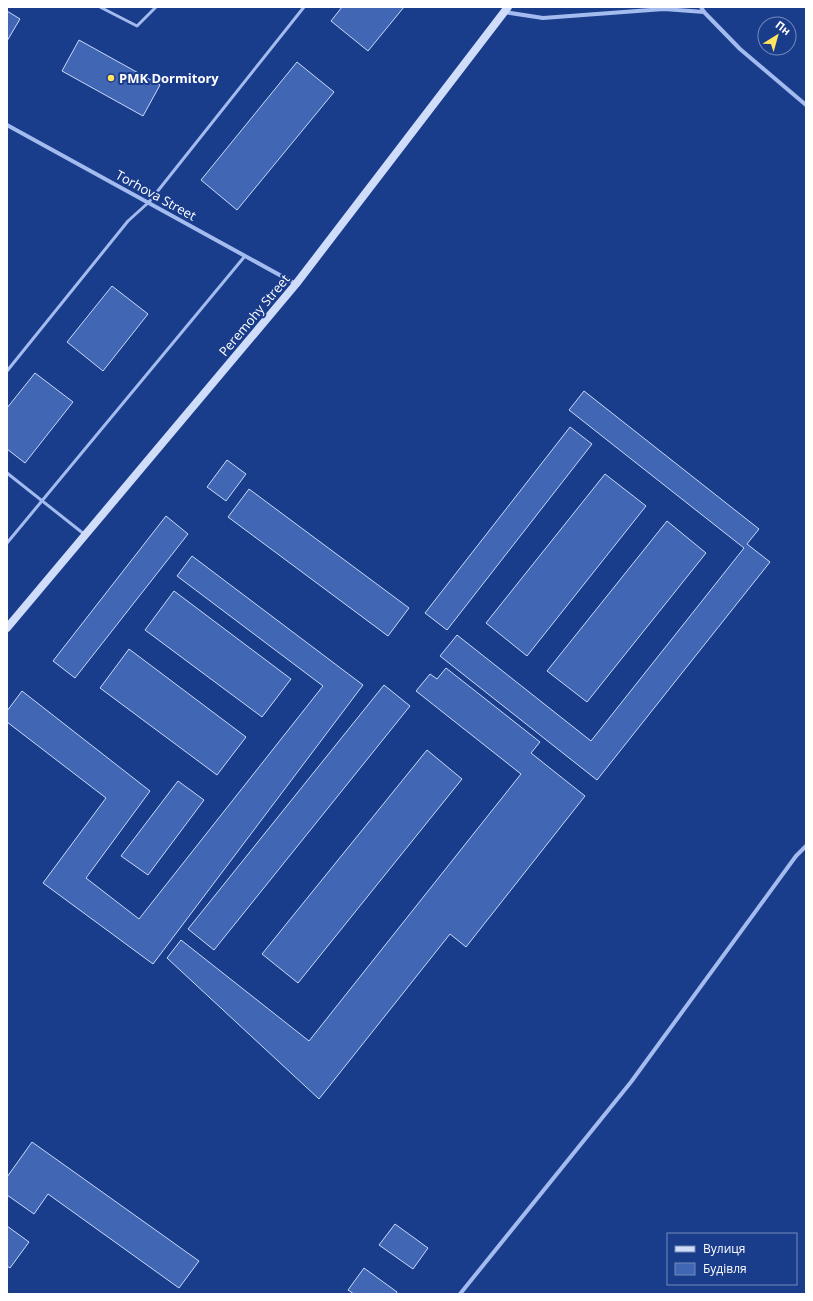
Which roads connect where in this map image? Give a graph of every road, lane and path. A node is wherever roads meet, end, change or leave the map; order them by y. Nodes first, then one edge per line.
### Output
1 (100, 7) edge
2 (156, 7) edge
3 (304, 7) edge
4 (701, 7) edge
5 (506, 10) edge
6 (704, 12) junction
7 (806, 105) edge
8 (7, 125) edge
9 (149, 202) junction
10 (245, 256) junction
11 (296, 284) junction
12 (7, 371) edge
13 (7, 473) edge
14 (42, 500) junction
15 (85, 535) junction
16 (7, 543) edge
17 (7, 628) edge
18 (806, 846) edge
19 (460, 1294) edge

1 - 2 lane
3 - 9 lane
4 - 6 street
5 - 6 street
5 - 11 main road, Peremohy Street
6 - 7 street
8 - 9 street, Torhova Street
9 - 10 street, Torhova Street
9 - 12 lane
10 - 11 street, Torhova Street
10 - 14 lane
11 - 15 main road, Peremohy Street
13 - 14 lane
14 - 15 lane
14 - 16 lane
15 - 17 main road, Peremohy Street
18 - 19 street

